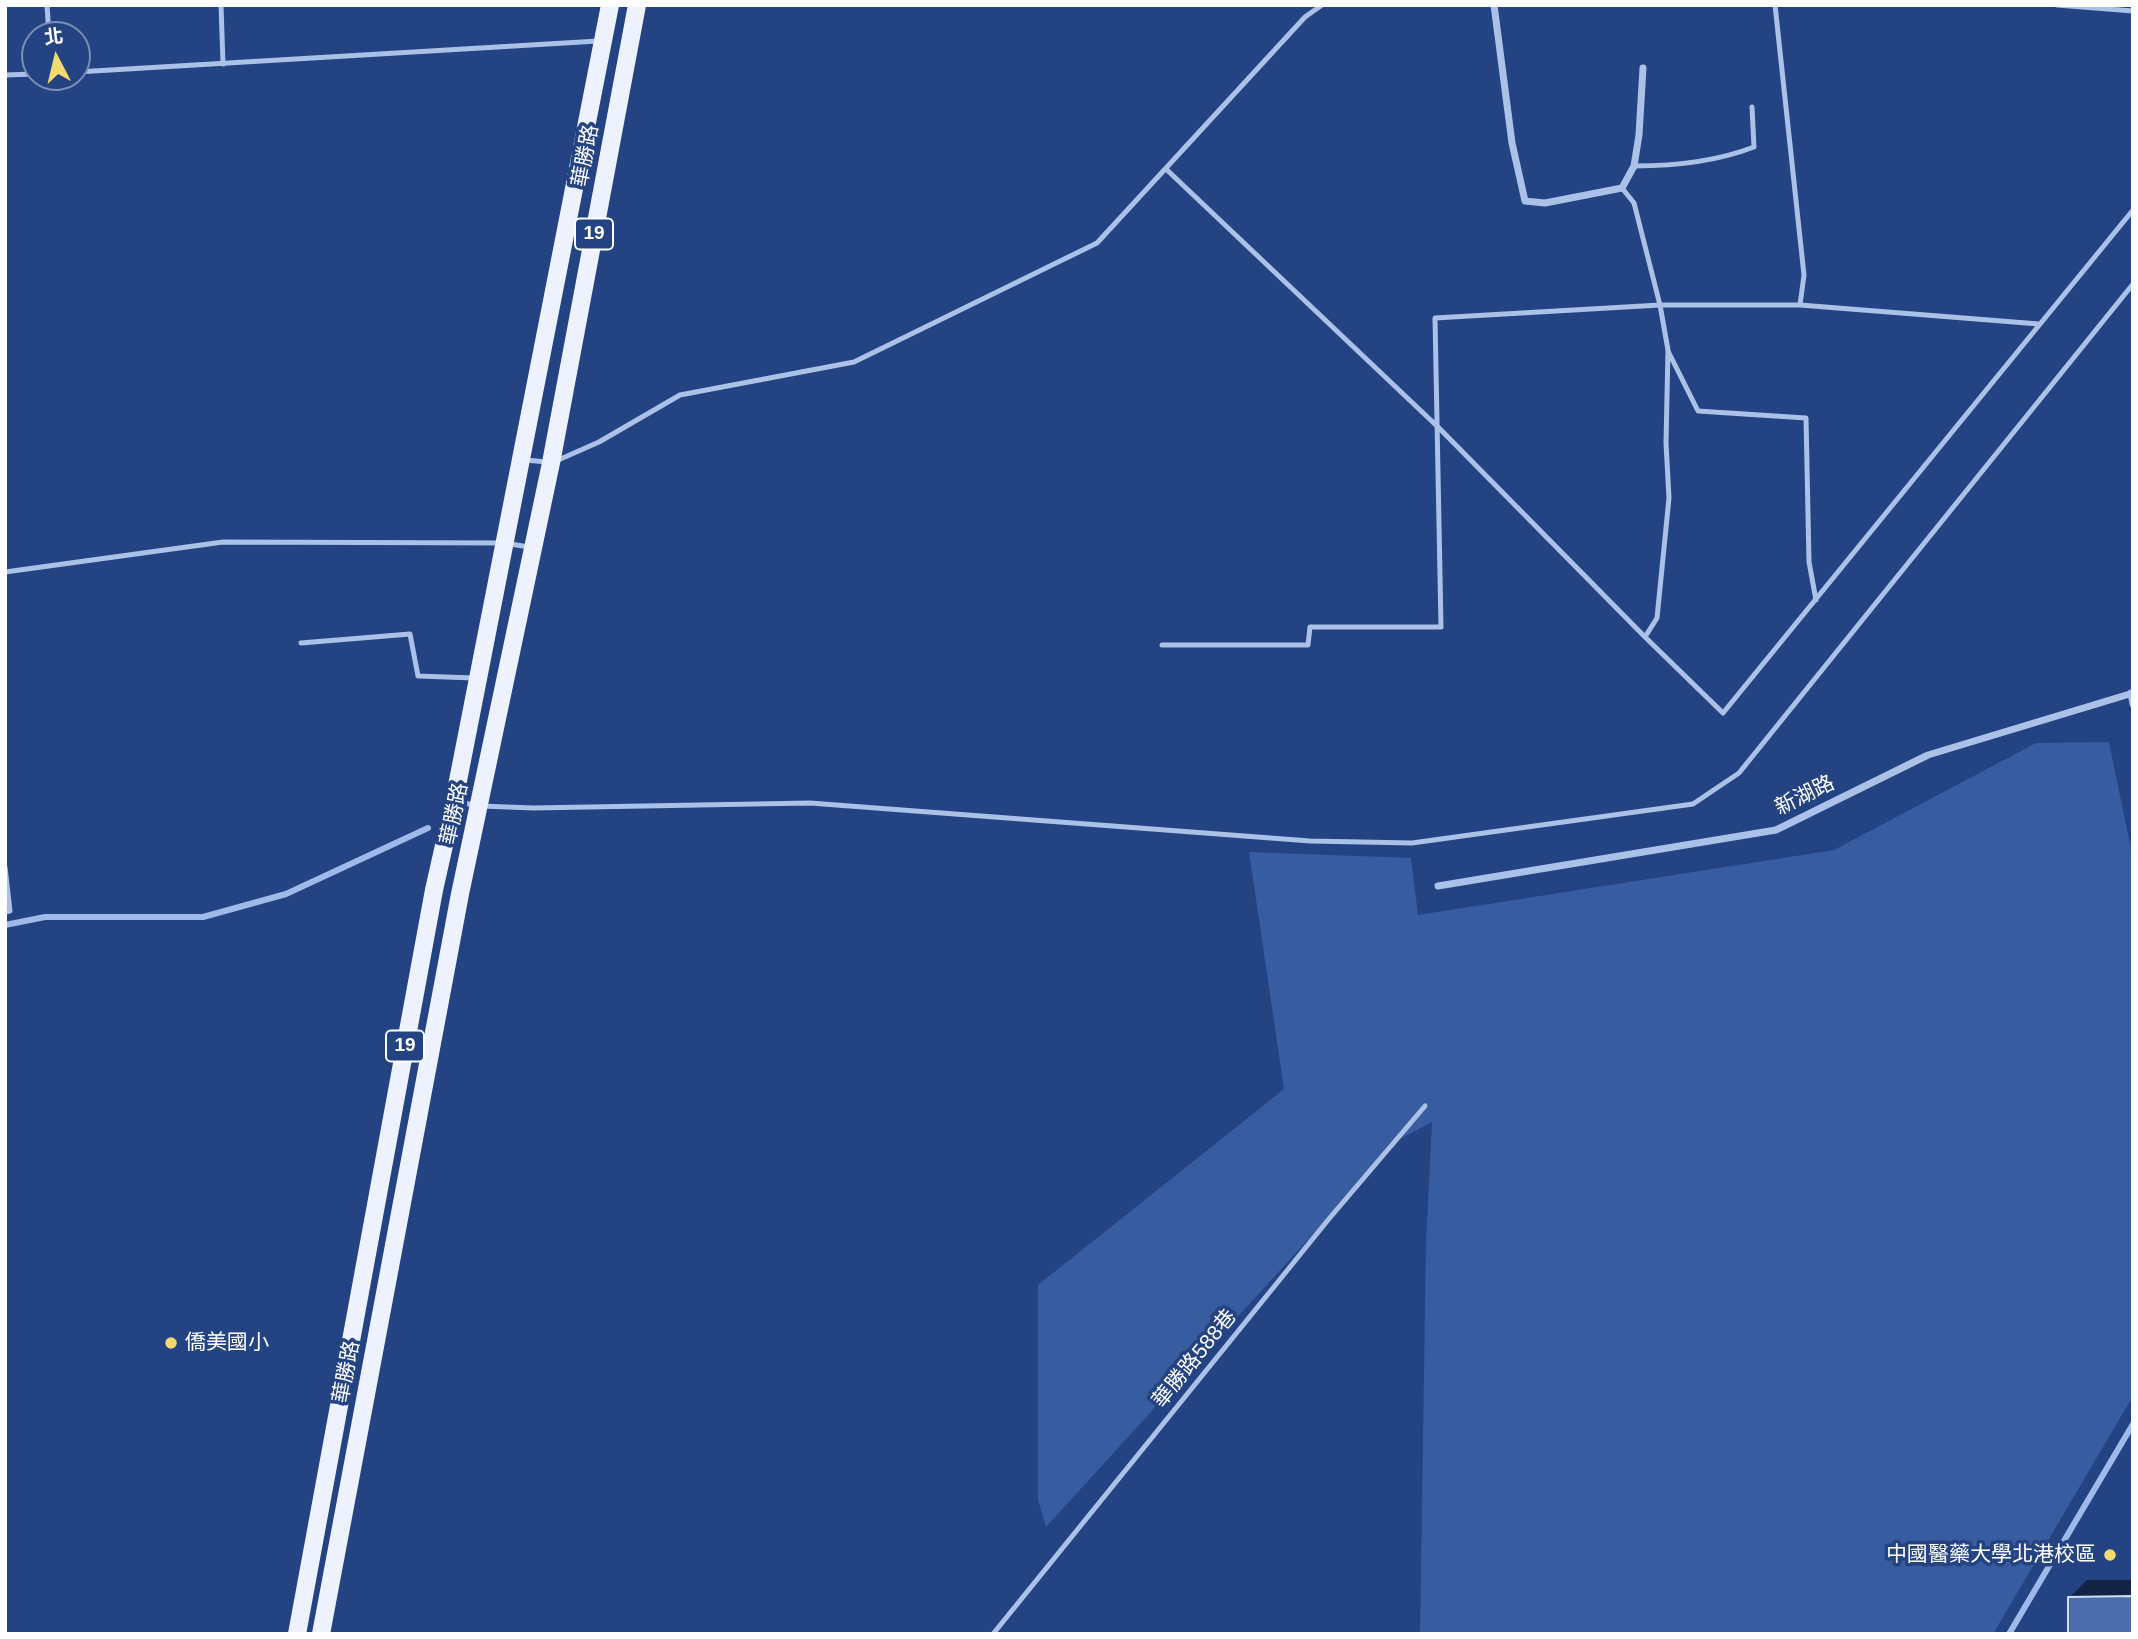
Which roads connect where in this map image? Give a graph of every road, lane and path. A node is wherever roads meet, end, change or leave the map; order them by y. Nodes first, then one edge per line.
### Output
1 (221, 5) edge
2 (610, 5) edge
3 (637, 5) edge
4 (1322, 5) edge
5 (1494, 5) edge
6 (1775, 5) edge
7 (2057, 5) edge
8 (2133, 11) edge
9 (603, 40) junction
10 (629, 48) junction
11 (223, 64) junction
12 (1643, 68) dead end
13 (91, 71) edge
14 (1752, 107) dead end
15 (1634, 166) junction
16 (1166, 169) junction
17 (1622, 188) junction
18 (2133, 210) edge
19 (2133, 284) edge
20 (2130, 291) edge
21 (1800, 304) junction
22 (1660, 305) junction
23 (2039, 324) junction
24 (1668, 350) junction
25 (1439, 428) junction
26 (522, 460) junction
27 (551, 463) junction
28 (504, 542) junction
29 (532, 547) junction
30 (5, 572) edge
31 (1816, 600) junction
32 (1645, 637) junction
33 (300, 643) dead end
34 (1162, 645) dead end
35 (478, 679) junction
36 (2132, 693) edge
37 (2133, 704) edge
38 (454, 801) junction
39 (481, 806) junction
40 (5, 867) edge
41 (1438, 886) dead end
42 (7, 911) edge
43 (1425, 1106) dead end
44 (330, 1460) junction
45 (353, 1463) junction
46 (297, 1634) edge
47 (321, 1634) edge
48 (993, 1634) edge

1 - 11 lane
2 - 9 main road, 華勝路 / 19
3 - 10 main road, 華勝路 / 19
4 - 16 lane
5 - 17 street
6 - 21 lane
7 - 8 lane
9 - 10 lane
9 - 11 lane
9 - 26 main road, 華勝路 / 19
10 - 27 main road, 華勝路 / 19
11 - 13 lane
12 - 15 street
14 - 15 lane
15 - 17 street
16 - 25 lane
16 - 27 lane
17 - 22 lane
18 - 23 lane
19 - 20 lane
20 - 39 lane
21 - 22 lane
21 - 23 lane
22 - 24 lane
22 - 25 lane
23 - 31 lane
24 - 31 lane
24 - 32 lane
25 - 32 lane
25 - 34 lane
26 - 27 lane
26 - 28 main road, 華勝路 / 19
27 - 29 main road, 華勝路 / 19
28 - 29 lane
28 - 30 lane
28 - 35 main road, 華勝路 / 19
29 - 39 main road, 華勝路 / 19
31 - 32 lane
33 - 35 lane
35 - 38 main road, 華勝路 / 19
36 - 37 street
36 - 41 street, 新湖路
38 - 39 lane
38 - 44 main road, 華勝路 / 19
39 - 45 main road, 華勝路 / 19
40 - 42 lane
43 - 48 lane, 華勝路588巷
44 - 45 main road
44 - 46 main road, 華勝路 / 19
45 - 47 main road, 華勝路 / 19

